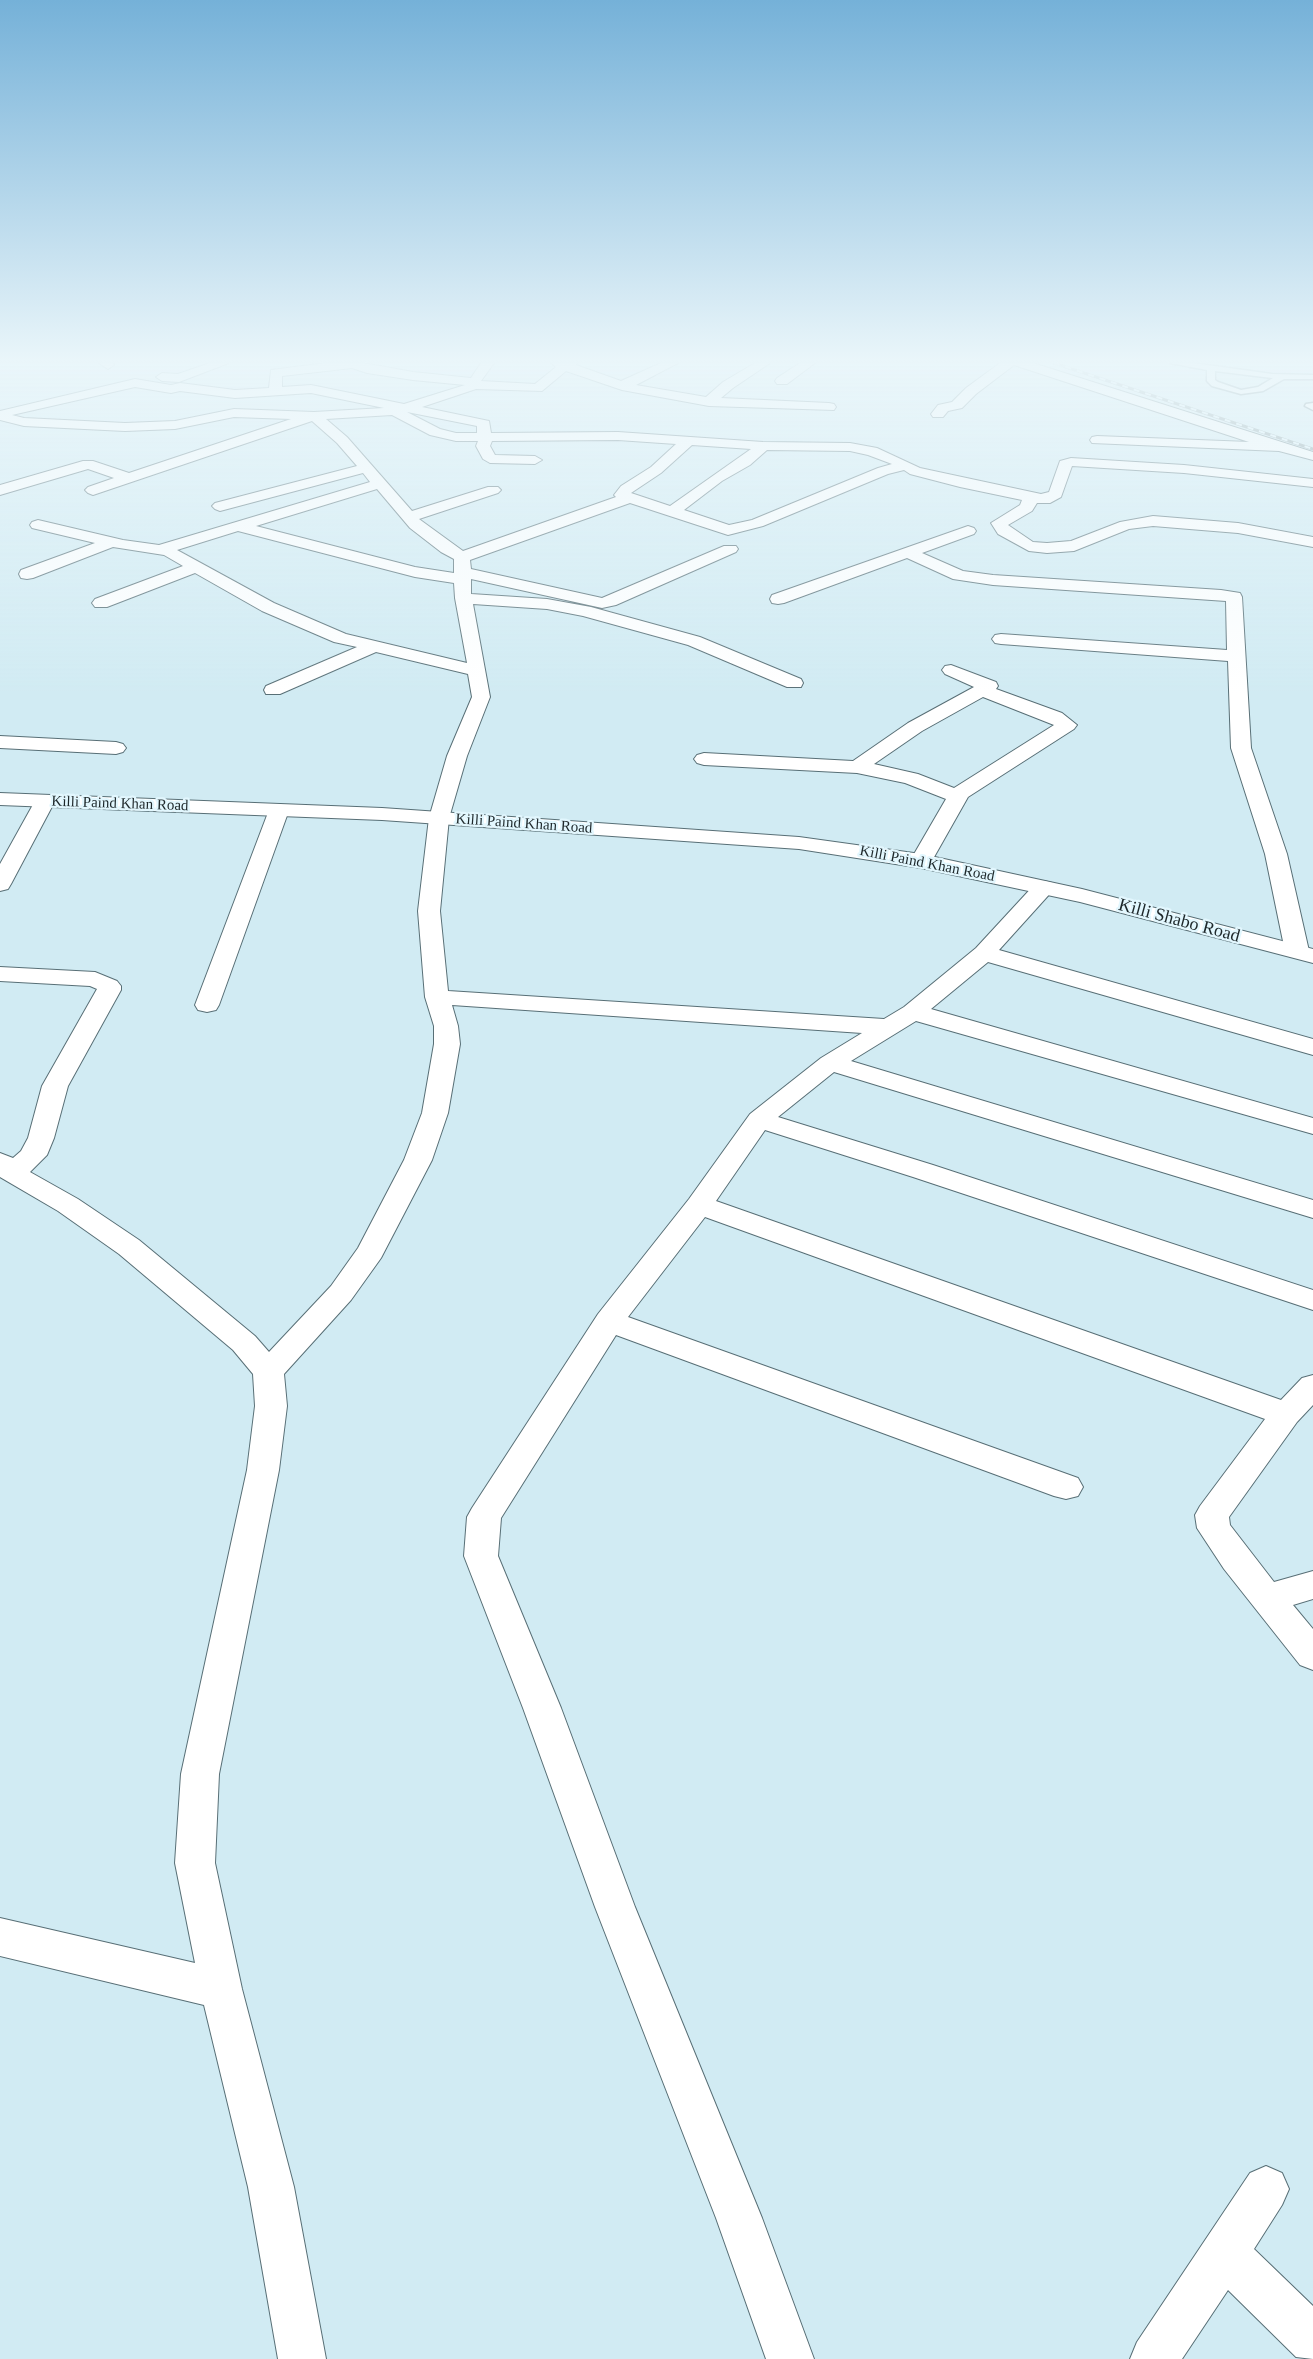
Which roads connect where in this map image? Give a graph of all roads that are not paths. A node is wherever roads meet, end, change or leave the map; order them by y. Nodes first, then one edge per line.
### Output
1 (57, 473) edge
2 (115, 473) edge
3 (144, 473) edge
4 (346, 473) edge
5 (369, 473) edge
6 (651, 473) edge
7 (726, 473) edge
8 (878, 473) edge
9 (923, 473) edge
10 (1062, 473) edge
11 (1219, 473) edge
12 (129, 478) junction
13 (379, 484) junction
14 (1313, 484) edge
15 (0, 490) edge
16 (92, 490) dead end
17 (494, 490) dead end
18 (1031, 497) junction
19 (628, 498) junction
20 (220, 506) dead end
21 (672, 512) junction
22 (408, 517) junction
23 (38, 525) dead end
24 (237, 526) junction
25 (968, 531) dead end
26 (110, 542) junction
27 (1313, 542) edge
28 (730, 548) dead end
29 (159, 550) junction
30 (907, 552) junction
31 (196, 567) junction
32 (463, 570) junction
33 (27, 574) dead end
34 (463, 598) junction
35 (778, 599) dead end
36 (101, 603) dead end
37 (1001, 638) dead end
38 (375, 646) junction
39 (1238, 656) junction
40 (951, 670) dead end
41 (478, 671) junction
42 (794, 683) dead end
43 (273, 690) dead end
44 (982, 691) junction
45 (0, 742) edge
46 (116, 748) dead end
47 (704, 758) dead end
48 (857, 767) junction
49 (958, 797) junction
50 (0, 799) edge
51 (45, 801) junction
52 (279, 810) junction
53 (439, 818) junction
54 (921, 861) junction
55 (0, 884) edge
56 (1044, 888) junction
57 (984, 953) junction
58 (1305, 954) edge
59 (0, 974) edge
60 (437, 997) junction
61 (207, 1005) dead end
62 (899, 1020) junction
63 (1313, 1047) edge
64 (830, 1063) junction
65 (759, 1120) junction
66 (1313, 1126) edge
67 (6, 1167) edge
68 (699, 1205) junction
69 (1313, 1210) edge
70 (1313, 1300) edge
71 (609, 1321) junction
72 (268, 1372) junction
73 (1313, 1386) edge
74 (1286, 1414) junction
75 (1066, 1487) dead end
76 (1313, 1585) edge
77 (1268, 1598) junction
78 (1313, 1655) edge
79 (0, 1937) edge
80 (221, 1988) junction
81 (1266, 2189) dead end
82 (1224, 2253) junction
83 (1313, 2340) edge
84 (302, 2359) edge
85 (790, 2359) edge
86 (1154, 2359) edge

1 - 15 street
2 - 12 street
3 - 12 street
4 - 20 street
5 - 13 street
6 - 19 street
7 - 21 street
8 - 21 street
9 - 18 street
10 - 18 street
11 - 14 street
12 - 16 street
13 - 22 street
13 - 24 street
17 - 22 street
18 - 27 street
19 - 21 street
19 - 32 street
22 - 32 street
23 - 26 street
24 - 29 street
24 - 32 street
25 - 30 street
26 - 29 street
26 - 33 street
28 - 32 street
29 - 31 street
30 - 35 street
30 - 39 street
31 - 36 street
31 - 38 street
32 - 34 street
34 - 41 street
34 - 42 street
37 - 39 street
38 - 41 street
38 - 43 street
39 - 58 street
40 - 44 street
41 - 53 street
44 - 48 street
44 - 49 street
45 - 46 street
47 - 48 street
48 - 49 street
49 - 54 street
50 - 51 street, Killi Paind Khan Road
51 - 52 street, Killi Paind Khan Road
51 - 55 street
52 - 53 street, Killi Paind Khan Road
52 - 61 street
53 - 54 street, Killi Paind Khan Road
53 - 60 street
54 - 56 street, Killi Paind Khan Road
56 - 57 street
56 - 58 street, Killi Shabo Road
57 - 62 street
57 - 63 street
59 - 67 street
60 - 62 street
60 - 72 street
62 - 64 street
62 - 66 street
64 - 65 street
64 - 69 street
65 - 68 street
65 - 70 street
67 - 72 street
68 - 71 street
68 - 74 street
71 - 75 street
71 - 85 street
72 - 80 street
73 - 74 street
74 - 77 street
76 - 77 street
77 - 78 street
79 - 80 street
80 - 84 street
81 - 82 street
82 - 83 street
82 - 86 street

